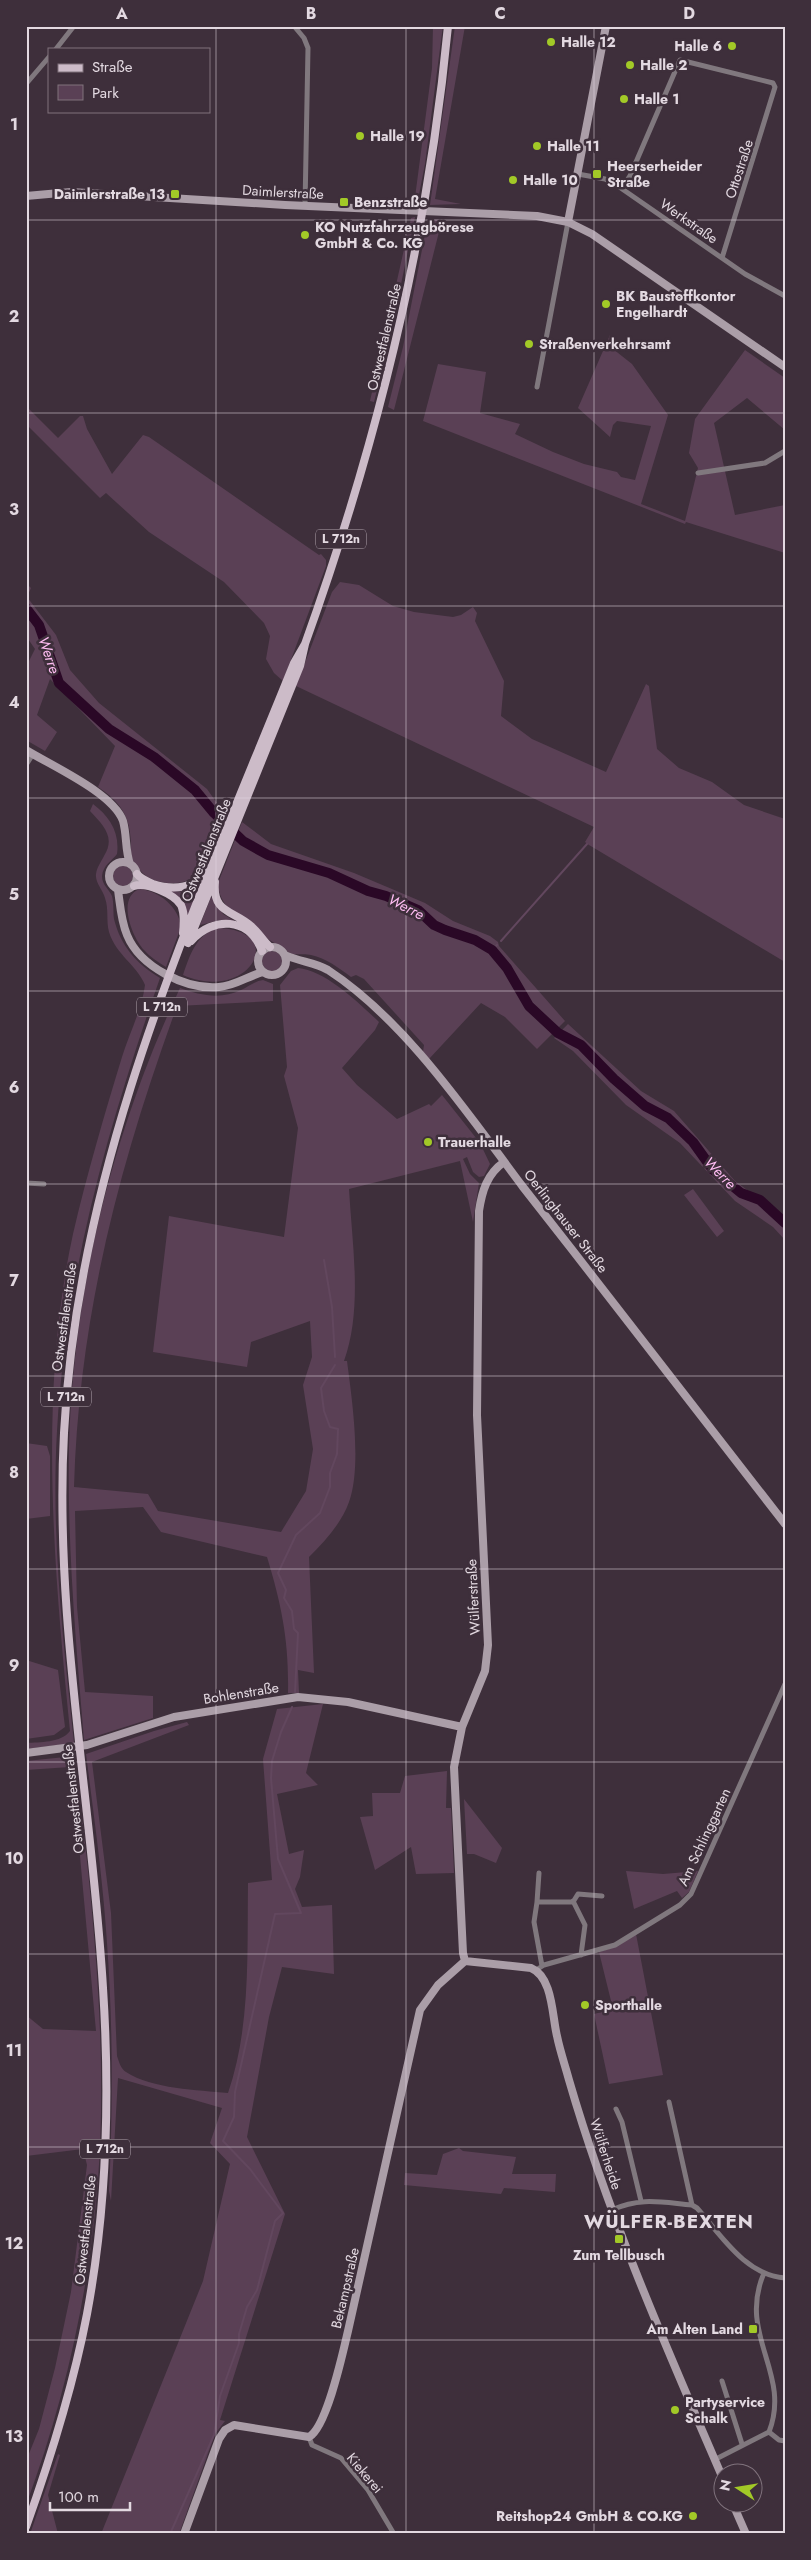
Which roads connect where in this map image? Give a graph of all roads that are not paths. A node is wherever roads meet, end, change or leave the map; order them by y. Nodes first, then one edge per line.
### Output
1 (74, 26) edge
2 (294, 26) edge
3 (448, 26) edge
4 (606, 26) edge
5 (57, 48) edge
6 (48, 58) edge
7 (26, 84) edge
8 (578, 174) junction
9 (622, 188) junction
10 (26, 196) edge
11 (306, 206) junction
12 (568, 222) junction
13 (722, 258) junction
14 (785, 296) edge
15 (785, 367) edge
16 (538, 387) dead end
17 (785, 451) edge
18 (698, 473) dead end
19 (30, 752) edge
20 (26, 766) edge
21 (125, 847) junction
22 (218, 860) junction
23 (120, 862) junction
24 (130, 864) junction
25 (137, 874) junction
26 (130, 888) junction
27 (118, 890) junction
28 (121, 906) junction
29 (184, 946) junction
30 (270, 947) junction
31 (262, 951) junction
32 (285, 955) junction
33 (301, 960) junction
34 (258, 964) junction
35 (286, 966) junction
36 (263, 972) junction
37 (247, 977) junction
38 (504, 1162) junction
39 (26, 1183) edge
40 (44, 1184) dead end
41 (785, 1524) edge
42 (785, 1684) edge
43 (462, 1727) junction
44 (26, 1753) edge
45 (539, 1873) dead end
46 (602, 1896) dead end
47 (575, 1898) junction
48 (536, 1902) junction
49 (581, 1955) junction
50 (466, 1961) junction
51 (539, 1968) junction
52 (669, 2102) dead end
53 (616, 2109) dead end
54 (641, 2201) junction
55 (692, 2205) junction
56 (611, 2210) junction
57 (764, 2274) junction
58 (785, 2278) edge
59 (722, 2381) dead end
60 (769, 2432) junction
61 (309, 2437) junction
62 (785, 2441) edge
63 (742, 2444) junction
64 (714, 2460) joint
65 (736, 2512) edge
66 (26, 2526) edge
67 (184, 2534) edge
68 (394, 2534) edge
69 (746, 2534) edge

1 - 5 street
2 - 11 street
3 - 22 main road, Ostwestfalenstraße / L 712n
4 - 8 street
6 - 7 street
8 - 9 street, Werkstraße
8 - 12 street
9 - 13 street, Werkstraße
9 - 13 street, Ottostraße
10 - 11 street, Daimlerstraße
11 - 12 street, Daimlerstraße
12 - 15 street
12 - 16 street
13 - 14 street, Werkstraße
17 - 18 street
19 - 20 street
19 - 21 street
21 - 23 street
21 - 24 street
22 - 25 main road, L 712n
22 - 29 main road, Ostwestfalenstraße / L 712n
22 - 30 main road, L 712n
23 - 24 street
23 - 27 street
24 - 25 street
25 - 26 street
26 - 27 street
26 - 28 street
26 - 29 main road, L 712n
27 - 28 street
28 - 37 street
29 - 31 main road, L 712n
29 - 66 main road, Ostwestfalenstraße / L 712n
30 - 31 street
30 - 32 street
31 - 34 street
32 - 33 street, Oerlinghauser Straße
32 - 35 street
33 - 35 street
33 - 38 street, Oerlinghauser Straße
34 - 36 street
34 - 37 street
35 - 36 street
36 - 37 street
38 - 41 street, Oerlinghauser Straße
38 - 43 street, Wülferstraße
39 - 40 street
42 - 49 street, Am Schlinggarten
43 - 44 street, Bohlenstraße
43 - 50 street, Wülferstraße
45 - 48 street
46 - 47 street
47 - 48 street
47 - 49 street
48 - 51 street
49 - 51 street, Am Schlinggarten
50 - 51 street
50 - 61 street, Bekampstraße
51 - 56 street, Wülferheide
52 - 55 street
53 - 54 street
54 - 55 street
54 - 56 street
55 - 57 street
56 - 64 street, Wülferheide
57 - 58 street
57 - 60 street
59 - 63 street
60 - 62 street
60 - 63 street
61 - 67 street
61 - 68 street, Kiekerei
63 - 64 street
65 - 69 street

